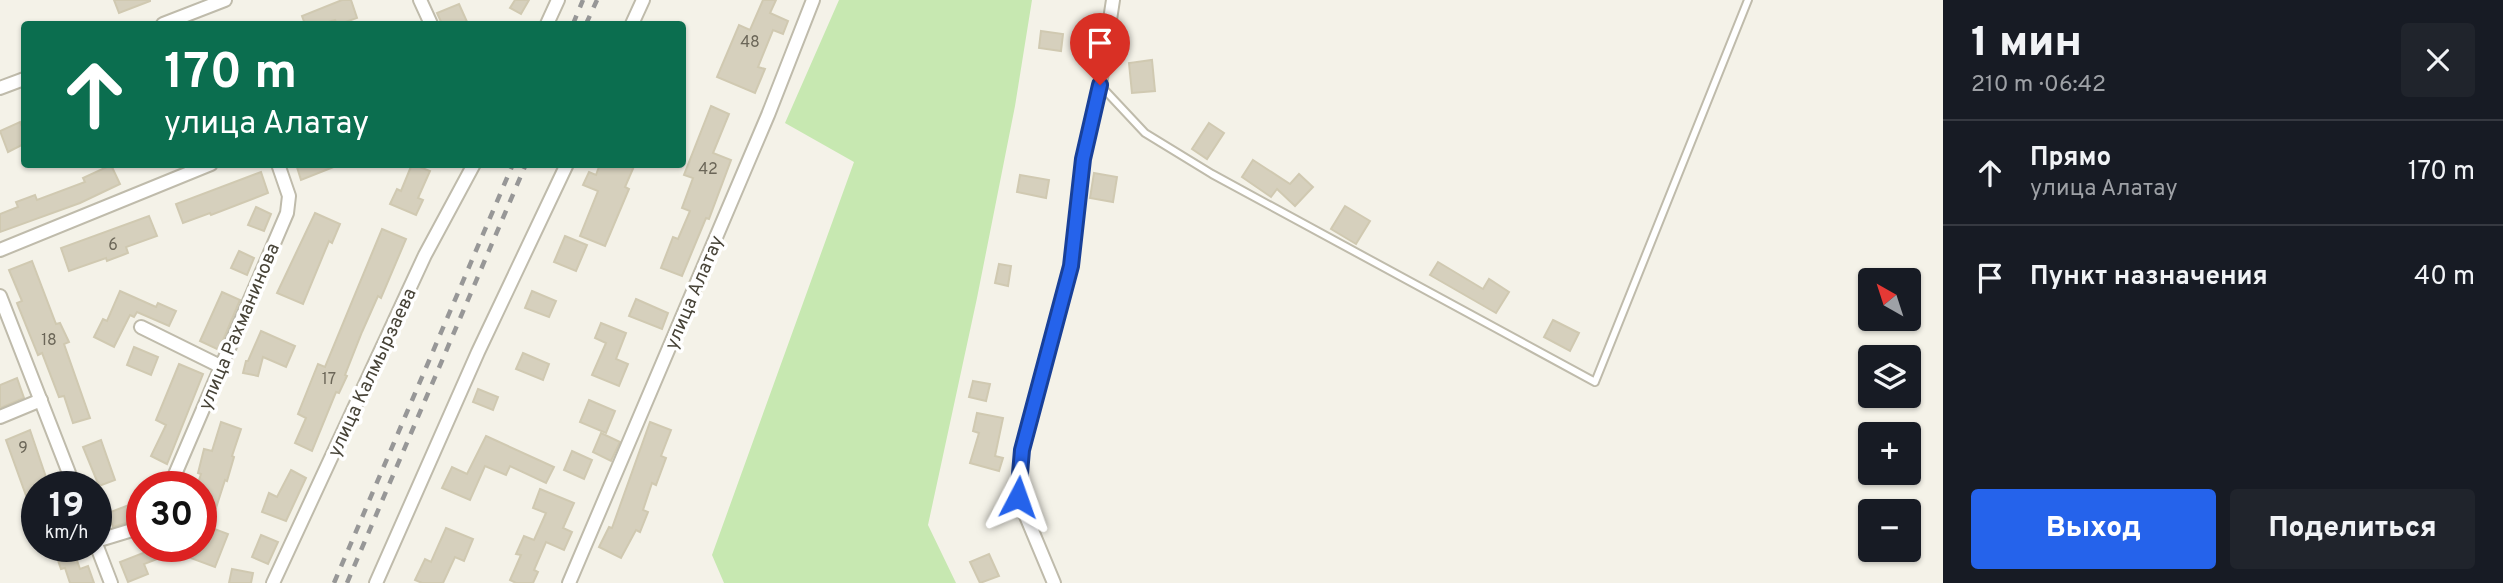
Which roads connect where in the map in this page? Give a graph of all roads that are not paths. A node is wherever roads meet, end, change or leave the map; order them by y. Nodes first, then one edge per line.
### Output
1 (225, 0) edge
2 (420, 0) edge
3 (558, 0) edge
4 (643, 0) edge
5 (813, 0) edge
6 (1113, 0) edge
7 (1748, 0) edge
8 (171, 21) edge
9 (429, 21) edge
10 (548, 21) edge
11 (633, 21) edge
12 (21, 80) edge
13 (1100, 85) junction
14 (0, 88) edge
15 (201, 168) edge
16 (279, 168) edge
17 (472, 168) edge
18 (565, 168) edge
19 (0, 250) edge
20 (0, 296) edge
21 (141, 327) dead end
22 (220, 366) junction
23 (41, 400) junction
24 (0, 417) edge
25 (68, 471) edge
26 (176, 471) edge
27 (103, 562) edge
28 (111, 583) edge
29 (273, 583) edge
30 (376, 583) edge
31 (569, 583) edge
32 (1054, 583) edge

1 - 8 street
2 - 9 street
3 - 10 street
4 - 11 street
5 - 31 street, улица Алатау
6 - 13 street
7 - 13 lane
12 - 14 street
13 - 32 street
15 - 19 street
16 - 22 street, улица Рахманинова
17 - 29 street, улица Калмырзаева
18 - 30 street
20 - 23 street
21 - 22 street
22 - 26 street, улица Рахманинова
23 - 24 street
23 - 25 street
27 - 28 street

